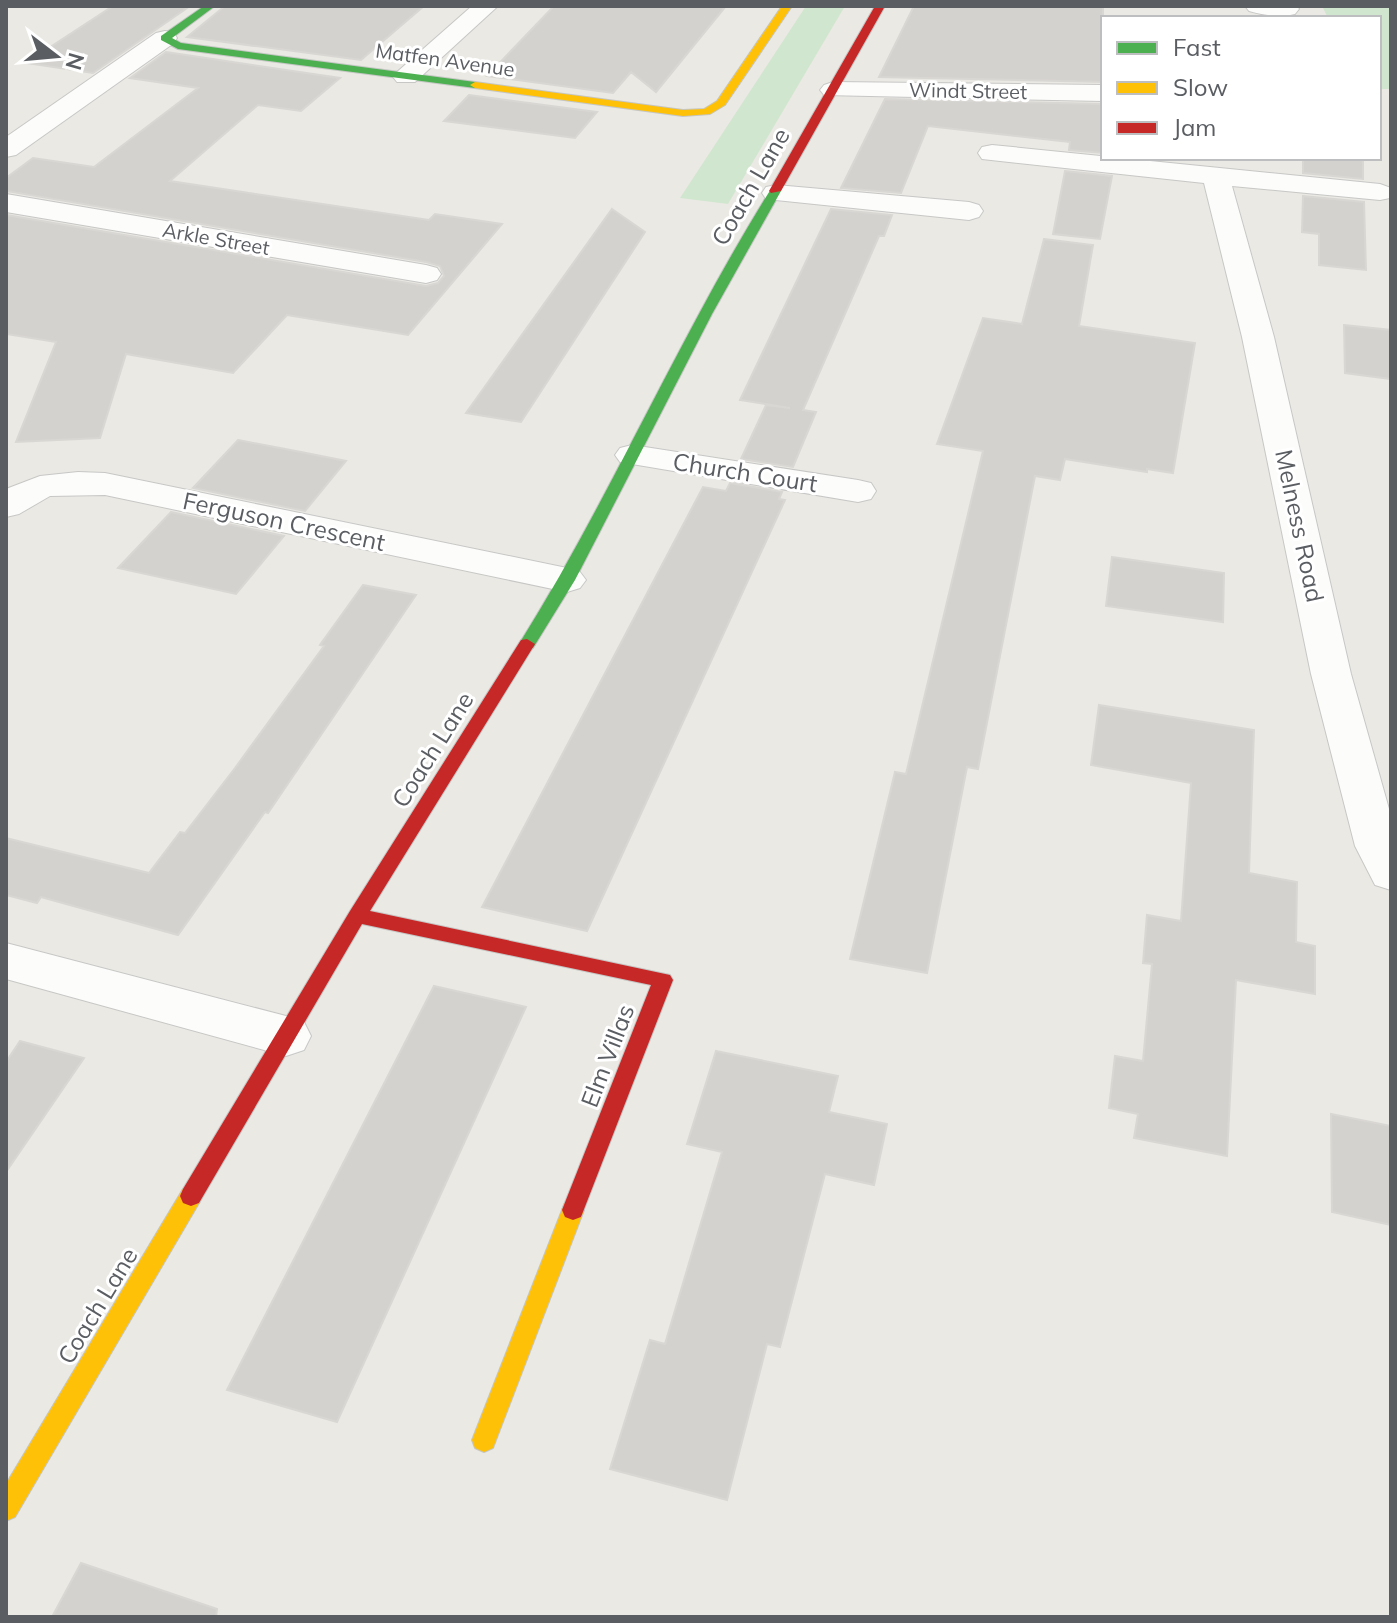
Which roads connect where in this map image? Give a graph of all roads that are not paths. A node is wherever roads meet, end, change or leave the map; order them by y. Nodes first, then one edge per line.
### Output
1 (210, 6) edge
2 (486, 6) edge
3 (787, 6) edge
4 (880, 6) edge
5 (1257, 6) edge
6 (1287, 9) dead end
7 (171, 42) junction
8 (406, 77) junction
9 (833, 90) junction
10 (1101, 93) edge
11 (6, 149) edge
12 (992, 153) dead end
13 (1216, 176) junction
14 (1380, 192) dead end
15 (776, 193) junction
16 (6, 203) edge
17 (969, 211) dead end
18 (426, 274) dead end
19 (632, 455) junction
20 (858, 491) dead end
21 (6, 506) edge
22 (567, 580) junction
23 (1391, 873) edge
24 (357, 916) junction
25 (6, 961) edge
26 (286, 1036) junction
27 (484, 1440) dead end
28 (6, 1508) edge

1 - 7 street
2 - 8 street
3 - 8 street, Matfen Avenue
4 - 9 street, Coach Lane
5 - 6 street
7 - 8 street, Matfen Avenue
7 - 11 street
9 - 10 street, Windt Street
9 - 15 street, Coach Lane
12 - 13 street
13 - 14 street
13 - 23 street, Melness Road
15 - 17 street
15 - 19 street, Coach Lane
16 - 18 street, Arkle Street
19 - 20 street, Church Court
19 - 22 street, Coach Lane
21 - 22 street, Ferguson Crescent
22 - 24 street, Coach Lane
24 - 26 street, Coach Lane
24 - 27 street, Elm Villas
25 - 26 street
26 - 28 street, Coach Lane

